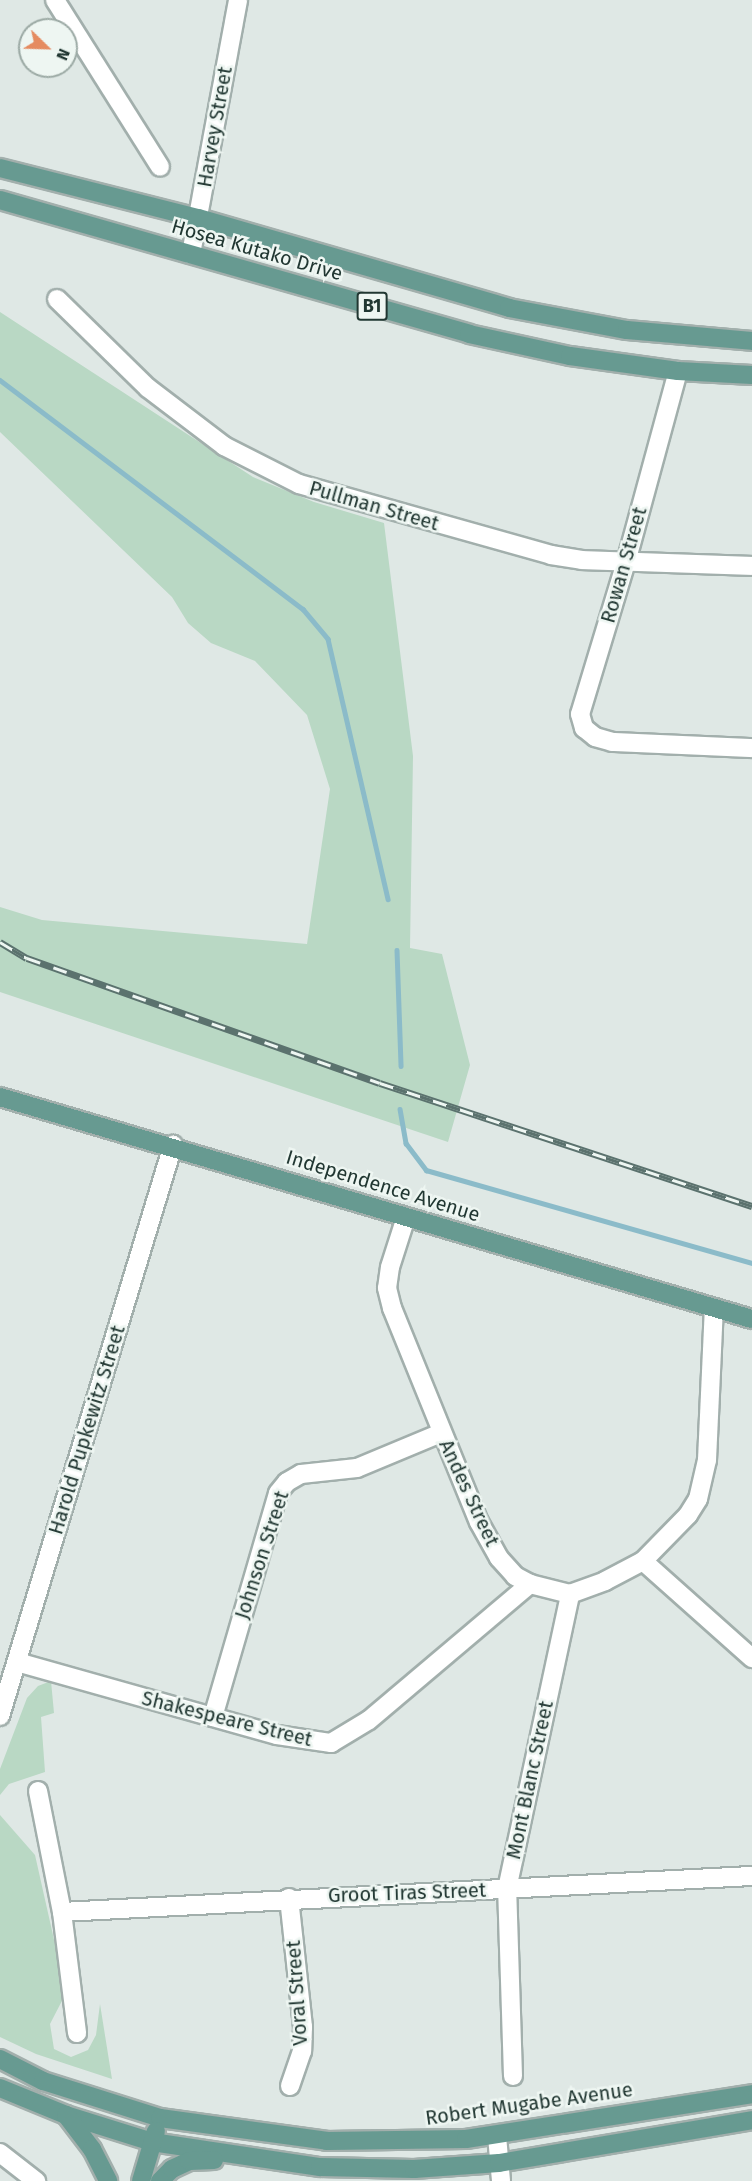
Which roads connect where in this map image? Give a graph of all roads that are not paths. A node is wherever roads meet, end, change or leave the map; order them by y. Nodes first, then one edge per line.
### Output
1 (55, 0) edge
2 (238, 0) edge
3 (160, 167) dead end
4 (0, 168) edge
5 (0, 200) edge
6 (198, 218) junction
7 (191, 254) junction
8 (57, 299) dead end
9 (752, 341) edge
10 (678, 371) junction
11 (752, 375) edge
12 (626, 562) junction
13 (752, 566) edge
14 (752, 748) edge
15 (0, 1097) edge
16 (173, 1145) junction
17 (406, 1217) junction
18 (714, 1308) junction
19 (752, 1319) edge
20 (441, 1433) junction
21 (643, 1561) junction
22 (530, 1584) junction
23 (570, 1594) junction
24 (752, 1658) edge
25 (17, 1662) junction
26 (0, 1716) edge
27 (213, 1717) junction
28 (38, 1791) dead end
29 (752, 1876) edge
30 (507, 1889) junction
31 (289, 1898) junction
32 (62, 1912) junction
33 (77, 2033) dead end
34 (0, 2059) edge
35 (513, 2076) dead end
36 (290, 2086) dead end
37 (0, 2088) edge
38 (752, 2094) edge
39 (66, 2115) junction
40 (160, 2118) junction
41 (752, 2120) edge
42 (497, 2136) junction
43 (152, 2142) junction
44 (0, 2153) edge
45 (273, 2161) junction
46 (500, 2172) edge
47 (36, 2181) edge
48 (108, 2181) edge
49 (141, 2181) edge
50 (160, 2181) edge

1 - 3 street
2 - 6 street, Harvey Street
4 - 6 main road, Hosea Kutako Drive / B1
5 - 7 main road, Hosea Kutako Drive / B1
6 - 7 street, Harvey Street
6 - 9 main road, Hosea Kutako Drive / B1
7 - 10 main road, Hosea Kutako Drive / B1
8 - 12 street, Pullman Street
10 - 11 main road, Hosea Kutako Drive / B1
10 - 12 street, Rowan Street
12 - 13 street, Pullman Street
12 - 14 street, Rowan Street
15 - 16 main road, Independence Avenue
16 - 17 main road, Independence Avenue
16 - 25 street, Harold Pupkewitz Street
17 - 18 main road, Independence Avenue
17 - 20 street, Andes Street
18 - 19 main road, Independence Avenue
18 - 21 street
20 - 22 street, Andes Street
20 - 27 street, Johnson Street
21 - 23 street
21 - 24 street
22 - 23 street, Andes Street
22 - 27 street, Shakespeare Street
23 - 30 street, Mont Blanc Street
25 - 26 street, Harold Pupkewitz Street
25 - 27 street, Shakespeare Street
28 - 32 street
29 - 30 street, Groot Tiras Street
30 - 31 street, Groot Tiras Street
30 - 35 street, Mont Blanc Street
31 - 32 street, Groot Tiras Street
31 - 36 street, Voral Street
32 - 33 street
34 - 40 main road, Robert Mugabe Avenue
37 - 39 main road
38 - 42 main road, Robert Mugabe Avenue
39 - 43 main road
39 - 48 main road
40 - 42 main road, Robert Mugabe Avenue
40 - 43 main road
41 - 46 main road
42 - 46 street
43 - 45 main road
43 - 49 main road
44 - 47 street
45 - 46 main road
45 - 50 main road

